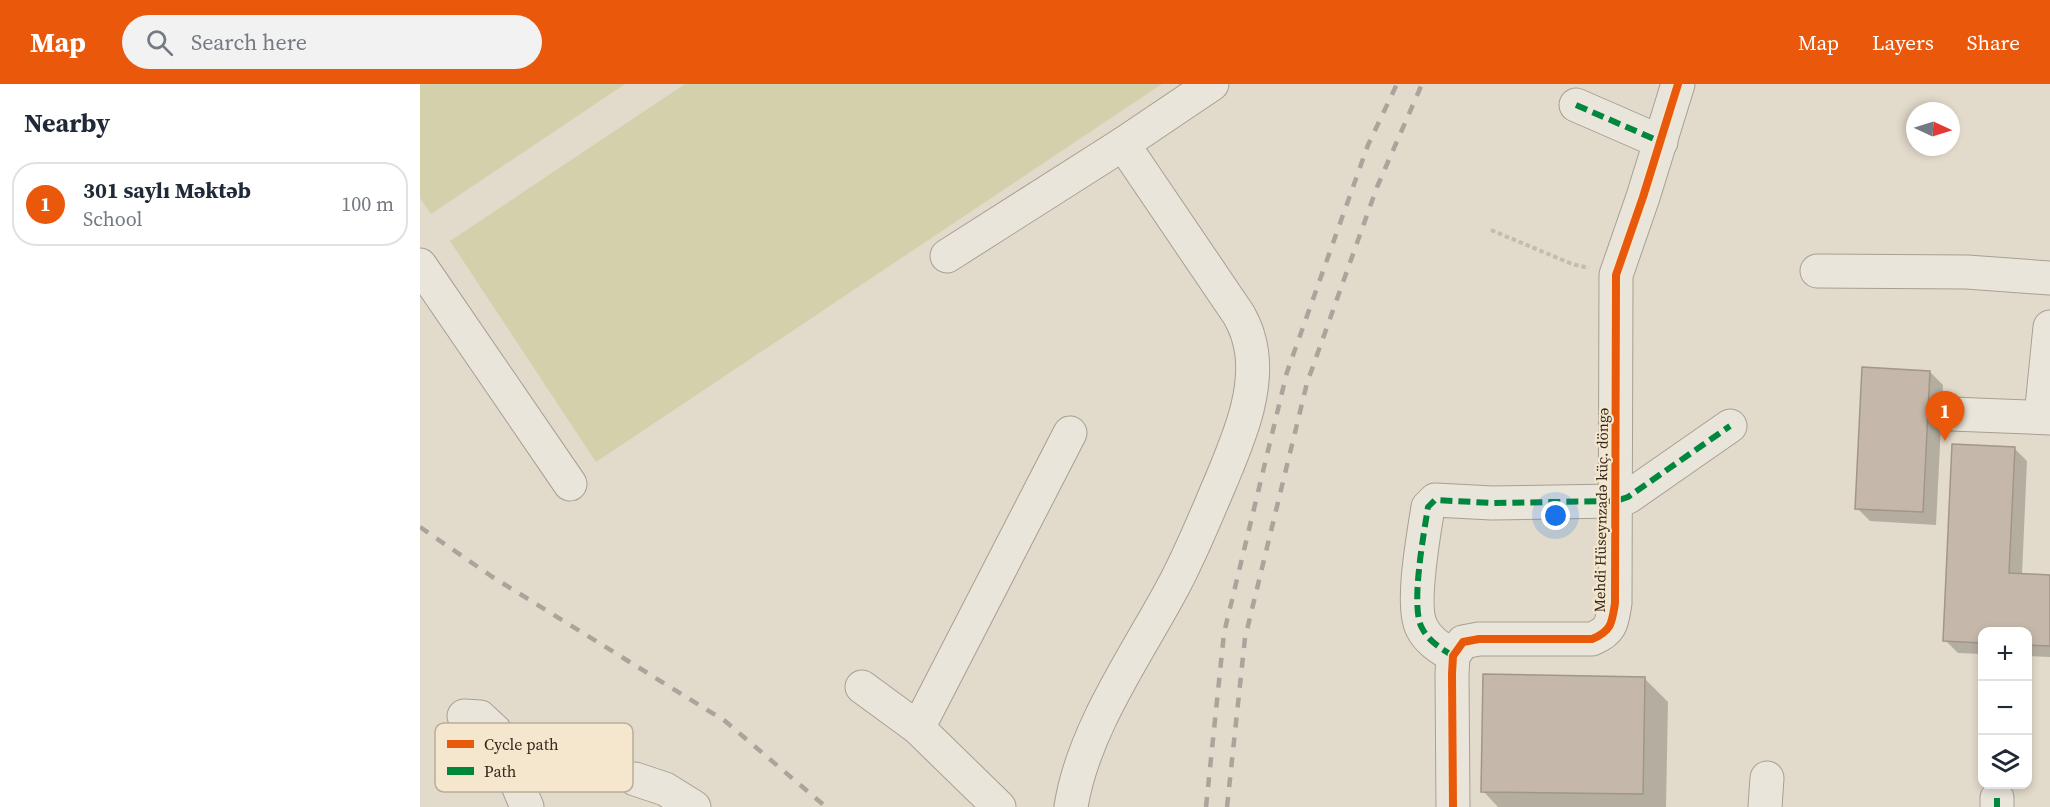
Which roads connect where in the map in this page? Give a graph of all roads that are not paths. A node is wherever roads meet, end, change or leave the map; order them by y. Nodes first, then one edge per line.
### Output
1 (1212, 84) edge
2 (1678, 84) edge
3 (1576, 105) dead end
4 (1661, 142) junction
5 (1123, 144) junction
6 (946, 256) dead end
7 (420, 265) edge
8 (1817, 271) dead end
9 (2050, 278) edge
10 (2050, 327) edge
11 (1952, 414) dead end
12 (2046, 417) edge
13 (1730, 426) dead end
14 (1070, 433) dead end
15 (570, 484) dead end
16 (1616, 501) junction
17 (1453, 656) junction
18 (862, 687) dead end
19 (464, 716) dead end
20 (487, 723) edge
21 (918, 728) junction
22 (635, 779) dead end
23 (521, 792) edge
24 (527, 807) edge
25 (694, 807) edge
26 (999, 807) edge
27 (1071, 807) edge
28 (1453, 807) edge

1 - 5 street
2 - 4 street, Mehdi Hüseynzadə küç. döngə
3 - 4 street
4 - 16 street, Mehdi Hüseynzadə küç. döngə
5 - 6 street
5 - 27 street
7 - 15 street
8 - 9 street
10 - 12 street
11 - 12 street
13 - 16 street
14 - 21 street
16 - 17 street, Mehdi Hüseynzadə küç. döngə
16 - 17 street
17 - 28 street
18 - 21 street
19 - 20 street
21 - 26 street
22 - 25 street
23 - 24 street

